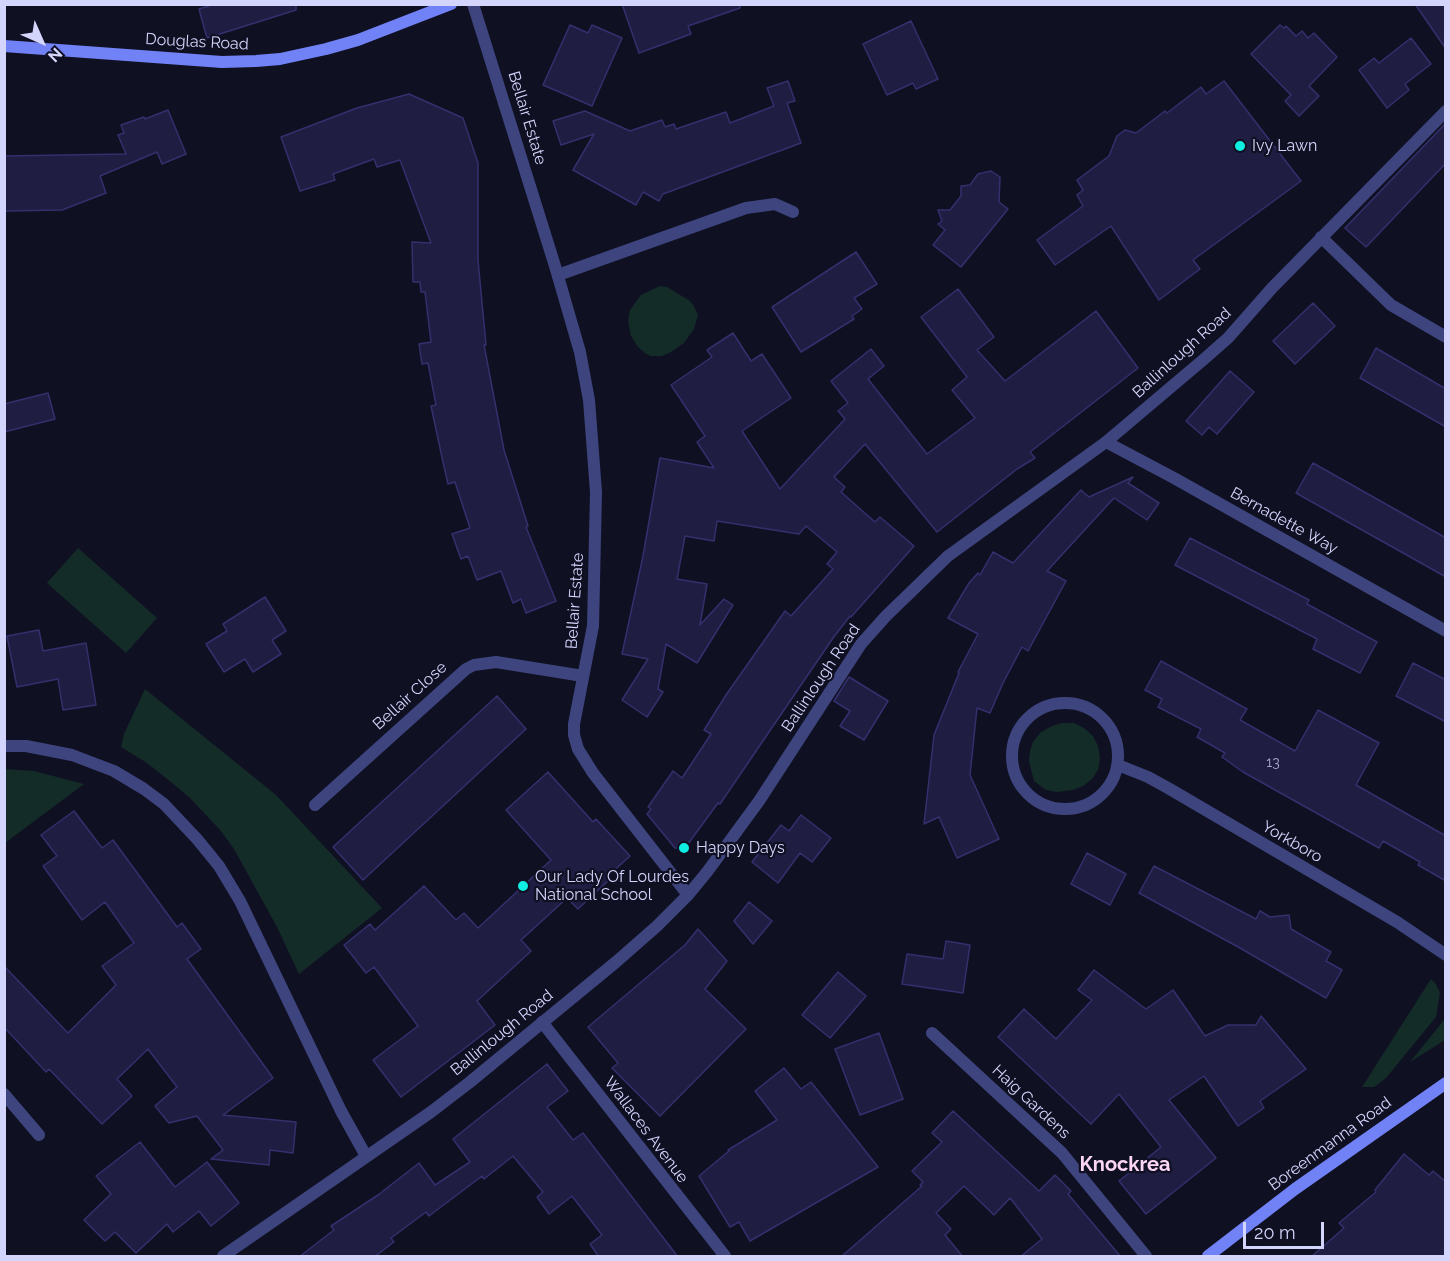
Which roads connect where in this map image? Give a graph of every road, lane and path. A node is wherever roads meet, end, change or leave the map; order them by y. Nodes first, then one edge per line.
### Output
1 (451, 4) edge
2 (473, 4) edge
3 (4, 46) edge
4 (1446, 111) edge
5 (793, 212) dead end
6 (1321, 237) junction
7 (558, 275) junction
8 (1446, 337) edge
9 (1106, 442) junction
10 (1446, 631) edge
11 (583, 676) junction
12 (4, 746) edge
13 (1118, 765) junction
14 (315, 805) dead end
15 (688, 894) junction
16 (1446, 955) edge
17 (542, 1023) junction
18 (932, 1033) dead end
19 (1446, 1083) edge
20 (4, 1094) edge
21 (39, 1135) dead end
22 (366, 1156) junction
23 (1214, 1255) edge
24 (223, 1257) edge
25 (724, 1257) edge
26 (1146, 1257) edge

1 - 3 main road, Douglas Road
2 - 7 street, Bellair Estate
4 - 6 street, Ballinlough Road
5 - 7 street
6 - 8 street
6 - 9 street, Ballinlough Road
7 - 11 street, Bellair Estate
9 - 10 street, Bernadette Way
9 - 15 street, Ballinlough Road
11 - 14 street, Bellair Close
11 - 15 street, Bellair Estate
12 - 22 street
13 - 13 street
13 - 16 street, Yorkboro
15 - 17 street, Ballinlough Road
17 - 22 street, Ballinlough Road
17 - 25 street, Wallaces Avenue
18 - 26 street, Haig Gardens
19 - 23 main road, Boreenmanna Road
20 - 21 street
22 - 24 street, Ballinlough Road

